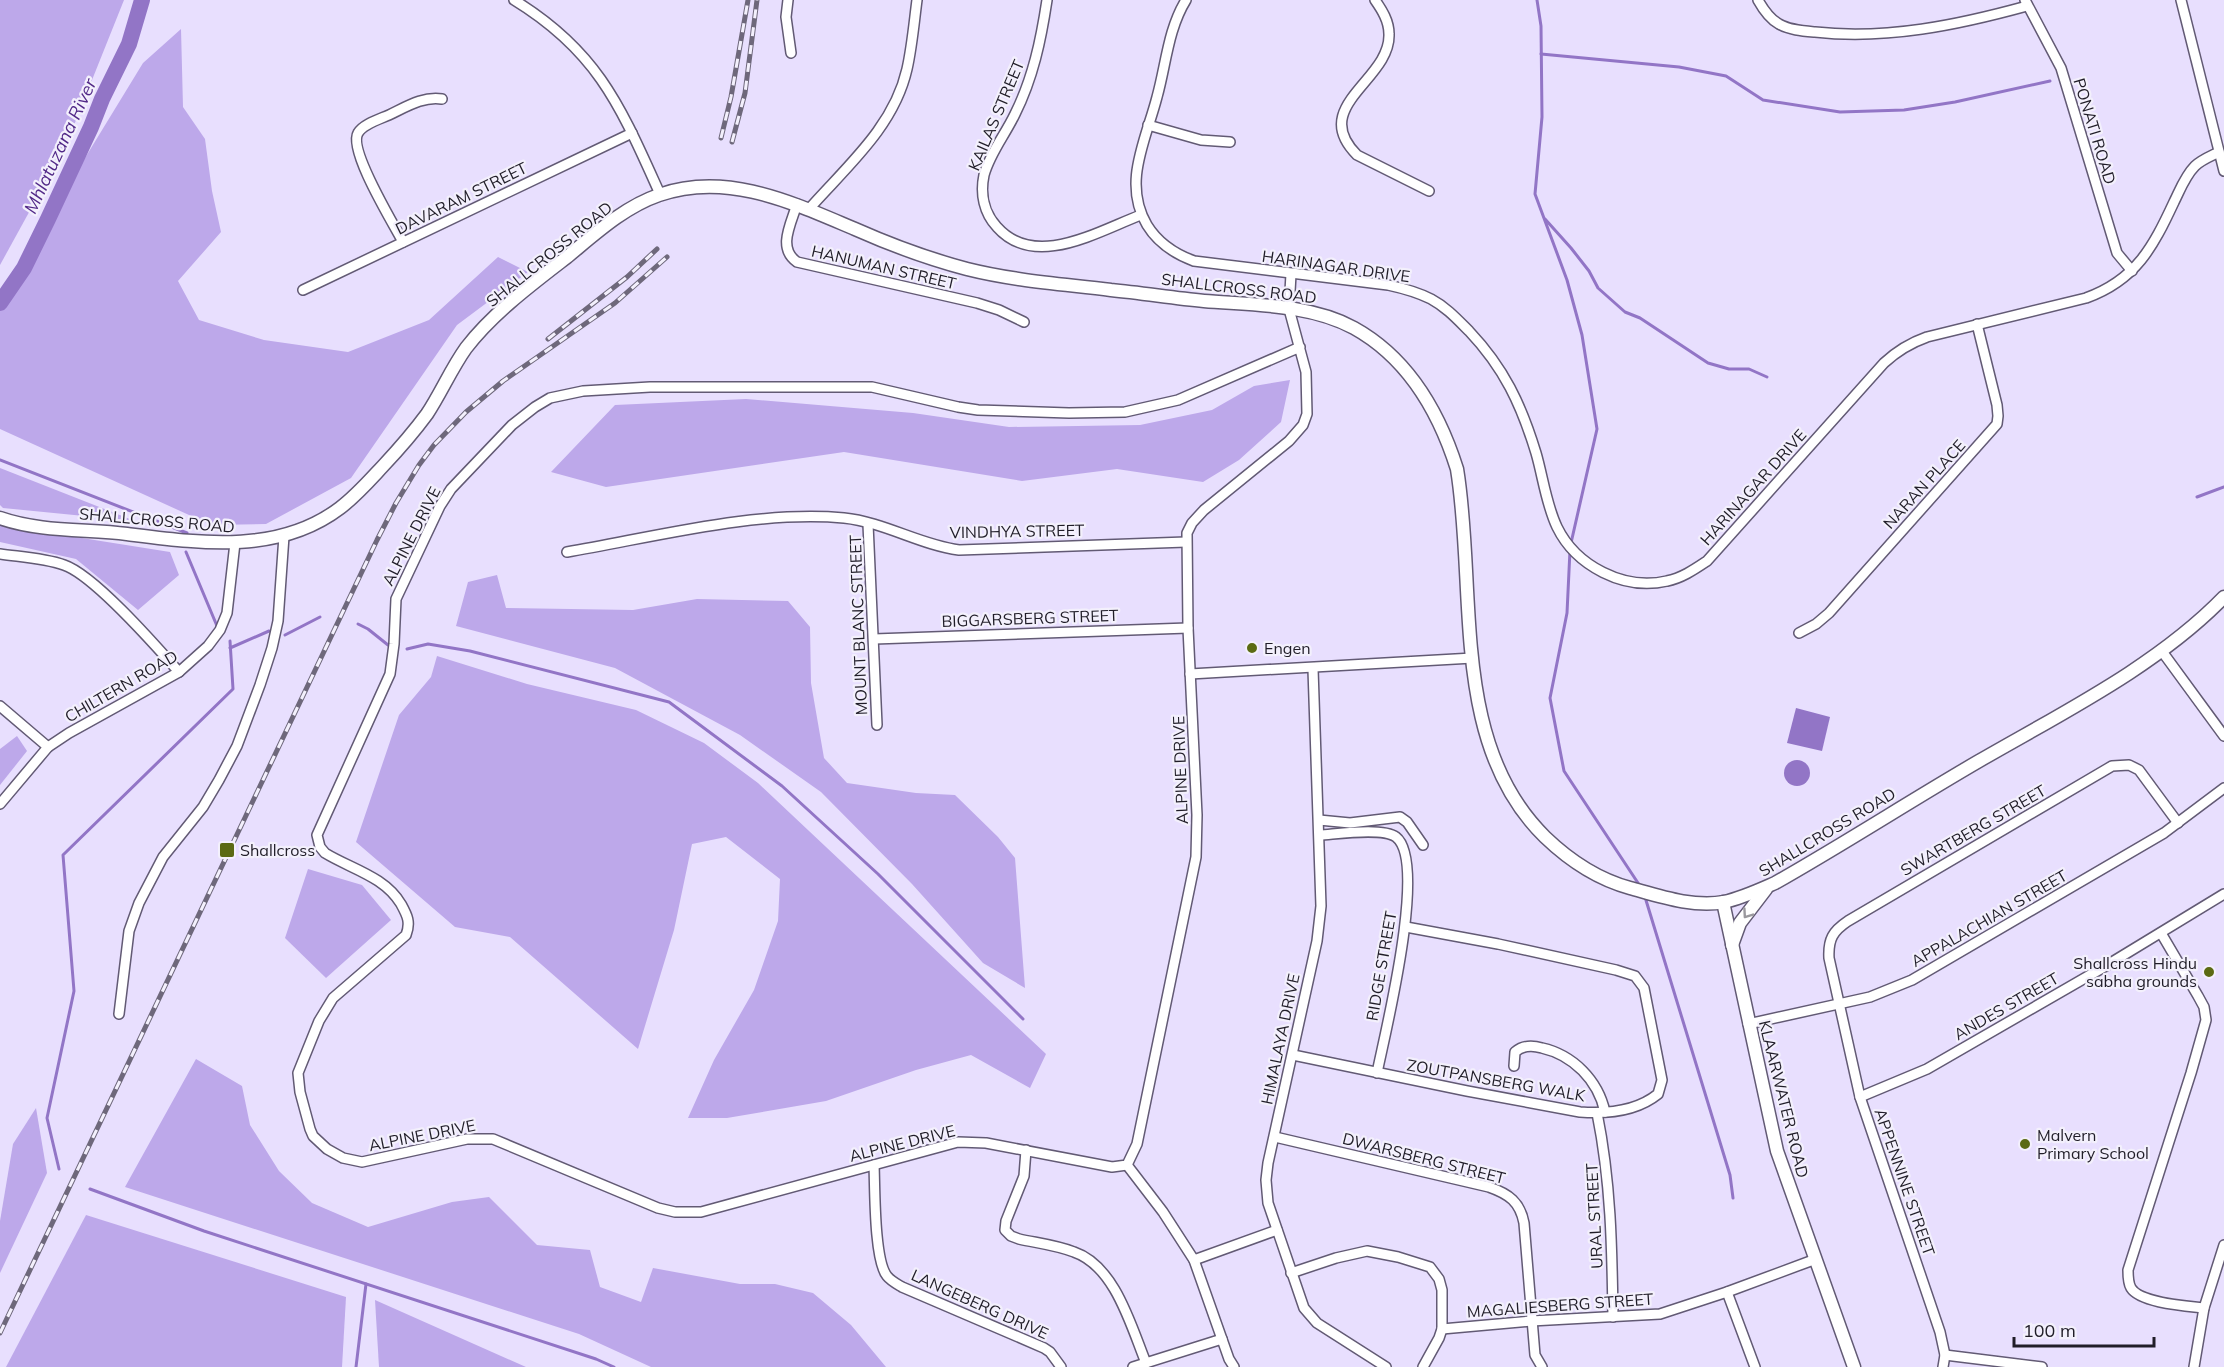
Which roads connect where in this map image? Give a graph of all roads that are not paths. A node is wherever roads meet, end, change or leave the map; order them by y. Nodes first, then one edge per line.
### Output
1 (514, 0) edge
2 (788, 0) edge
3 (917, 0) edge
4 (1047, 0) edge
5 (1186, 0) edge
6 (1375, 0) edge
7 (1758, 0) edge
8 (2181, 0) edge
9 (2026, 3) edge
10 (791, 53) dead end
11 (442, 99) dead end
12 (1148, 125) junction
13 (632, 133) junction
14 (1230, 142) dead end
15 (2219, 152) junction
16 (2224, 171) edge
17 (1429, 191) dead end
18 (660, 194) junction
19 (797, 204) junction
20 (809, 209) junction
21 (1141, 215) junction
22 (403, 242) junction
23 (2132, 271) junction
24 (1291, 274) junction
25 (303, 290) dead end
26 (1288, 309) junction
27 (1024, 322) dead end
28 (1977, 324) junction
29 (1300, 347) junction
30 (0, 518) edge
31 (868, 524) junction
32 (284, 536) junction
33 (1186, 542) junction
34 (235, 543) junction
35 (567, 552) dead end
36 (0, 554) edge
37 (2224, 597) edge
38 (1188, 628) junction
39 (1799, 633) dead end
40 (874, 639) junction
41 (2161, 650) junction
42 (1473, 658) junction
43 (1313, 669) junction
44 (179, 672) junction
45 (1190, 674) junction
46 (0, 706) edge
47 (877, 725) dead end
48 (2224, 736) edge
49 (48, 747) junction
50 (2224, 788) edge
51 (0, 804) edge
52 (1319, 820) junction
53 (2178, 823) junction
54 (1320, 835) junction
55 (1423, 845) dead end
56 (1769, 886) junction
57 (2224, 894) edge
58 (1723, 902) junction
59 (1406, 927) junction
60 (2161, 933) junction
61 (1732, 946) junction
62 (1839, 1004) junction
63 (119, 1014) dead end
64 (1748, 1024) junction
65 (1293, 1055) junction
66 (1514, 1066) dead end
67 (1377, 1073) junction
68 (1860, 1097) junction
69 (1601, 1113) junction
70 (1275, 1137) junction
71 (1026, 1150) junction
72 (874, 1165) junction
73 (1127, 1165) junction
74 (1277, 1230) junction
75 (2224, 1245) edge
76 (1816, 1259) junction
77 (1194, 1260) junction
78 (1291, 1273) junction
79 (1727, 1292) junction
80 (2204, 1308) junction
81 (1613, 1317) junction
82 (1531, 1321) junction
83 (1442, 1329) junction
84 (1222, 1339) junction
85 (1945, 1354) junction
86 (1146, 1363) junction
87 (1061, 1367) edge
88 (1133, 1367) edge
89 (1234, 1367) edge
90 (1386, 1367) edge
91 (1423, 1367) edge
92 (1542, 1367) edge
93 (1755, 1367) edge
94 (1854, 1367) edge
95 (1943, 1367) edge
96 (2042, 1367) edge
97 (2194, 1367) edge

1 - 13 street
2 - 10 street
3 - 20 street
4 - 21 street, KAILAS STREET
5 - 12 street, HARINAGAR DRIVE
6 - 17 street
7 - 9 street
8 - 15 street
9 - 23 street, PONATI ROAD
11 - 22 street
12 - 14 street
12 - 21 street, HARINAGAR DRIVE
13 - 18 street
13 - 22 street, DAVARAM STREET
15 - 16 street
15 - 23 street, HARINAGAR DRIVE
18 - 19 street, SHALLCROSS ROAD
18 - 32 street, SHALLCROSS ROAD
19 - 20 street, SHALLCROSS ROAD
19 - 27 street, HANUMAN STREET
20 - 26 street, SHALLCROSS ROAD
21 - 24 street, HARINAGAR DRIVE
22 - 25 street, DAVARAM STREET
23 - 28 street, HARINAGAR DRIVE
24 - 26 street, ALPINE DRIVE
24 - 28 street, HARINAGAR DRIVE
26 - 29 street, ALPINE DRIVE
26 - 42 street, SHALLCROSS ROAD
28 - 39 street, NARAN PLACE
29 - 33 street, ALPINE DRIVE
29 - 72 street, ALPINE DRIVE
30 - 34 street, SHALLCROSS ROAD
31 - 33 street, VINDHYA STREET
31 - 35 street, VINDHYA STREET
31 - 40 street, MOUNT BLANC STREET
32 - 34 street, SHALLCROSS ROAD
32 - 63 street
33 - 38 street, ALPINE DRIVE
34 - 44 street, CHILTERN ROAD
36 - 44 street
37 - 41 street, SHALLCROSS ROAD
38 - 40 street, BIGGARSBERG STREET
38 - 45 street, ALPINE DRIVE
40 - 47 street, MOUNT BLANC STREET
41 - 48 street
41 - 56 street, SHALLCROSS ROAD
42 - 43 street
42 - 58 street, SHALLCROSS ROAD
43 - 45 street
43 - 52 street, HIMALAYA DRIVE
44 - 49 street, CHILTERN ROAD
45 - 73 street, ALPINE DRIVE
46 - 49 street
49 - 51 street, CHILTERN ROAD
50 - 53 street, APPALACHIAN STREET
52 - 54 street, HIMALAYA DRIVE
52 - 55 street
53 - 62 street, APPALACHIAN STREET
53 - 62 street, SWARTBERG STREET
54 - 59 street, RIDGE STREET
54 - 65 street, HIMALAYA DRIVE
56 - 58 street, SHALLCROSS ROAD
56 -> 61 street
57 - 60 street, ANDES STREET
58 - 61 street, KLAARWATER ROAD
59 - 67 street, RIDGE STREET
59 - 69 street, ZOUTPANSBERG WALK
60 - 68 street, ANDES STREET
60 - 80 street
61 - 64 street, KLAARWATER ROAD
62 - 64 street, APPALACHIAN STREET
62 - 68 street, APPENNINE STREET
64 - 76 street, KLAARWATER ROAD
65 - 67 street, ZOUTPANSBERG WALK
65 - 70 street, HIMALAYA DRIVE
66 - 69 street, URAL STREET
67 - 69 street, ZOUTPANSBERG WALK
68 - 85 street, APPENNINE STREET
69 - 81 street, URAL STREET
70 - 74 street, HIMALAYA DRIVE
70 - 82 street, DWARSBERG STREET
71 - 72 street, ALPINE DRIVE
71 - 73 street, ALPINE DRIVE
71 - 86 street
72 - 87 street, LANGEBERG DRIVE
73 - 77 street
74 - 77 street
74 - 78 street, HIMALAYA DRIVE
75 - 80 street
76 - 79 street, MAGALIESBERG STREET
76 - 94 street, KLAARWATER ROAD
77 - 84 street
78 - 83 street
78 - 90 street, HIMALAYA DRIVE
79 - 81 street, MAGALIESBERG STREET
79 - 93 street
80 - 97 street
81 - 82 street, MAGALIESBERG STREET
82 - 83 street, MAGALIESBERG STREET
82 - 92 street, DWARSBERG STREET
83 - 91 street
84 - 86 street
84 - 89 street
85 - 95 street, APPENNINE STREET
85 - 96 street
86 - 88 street

